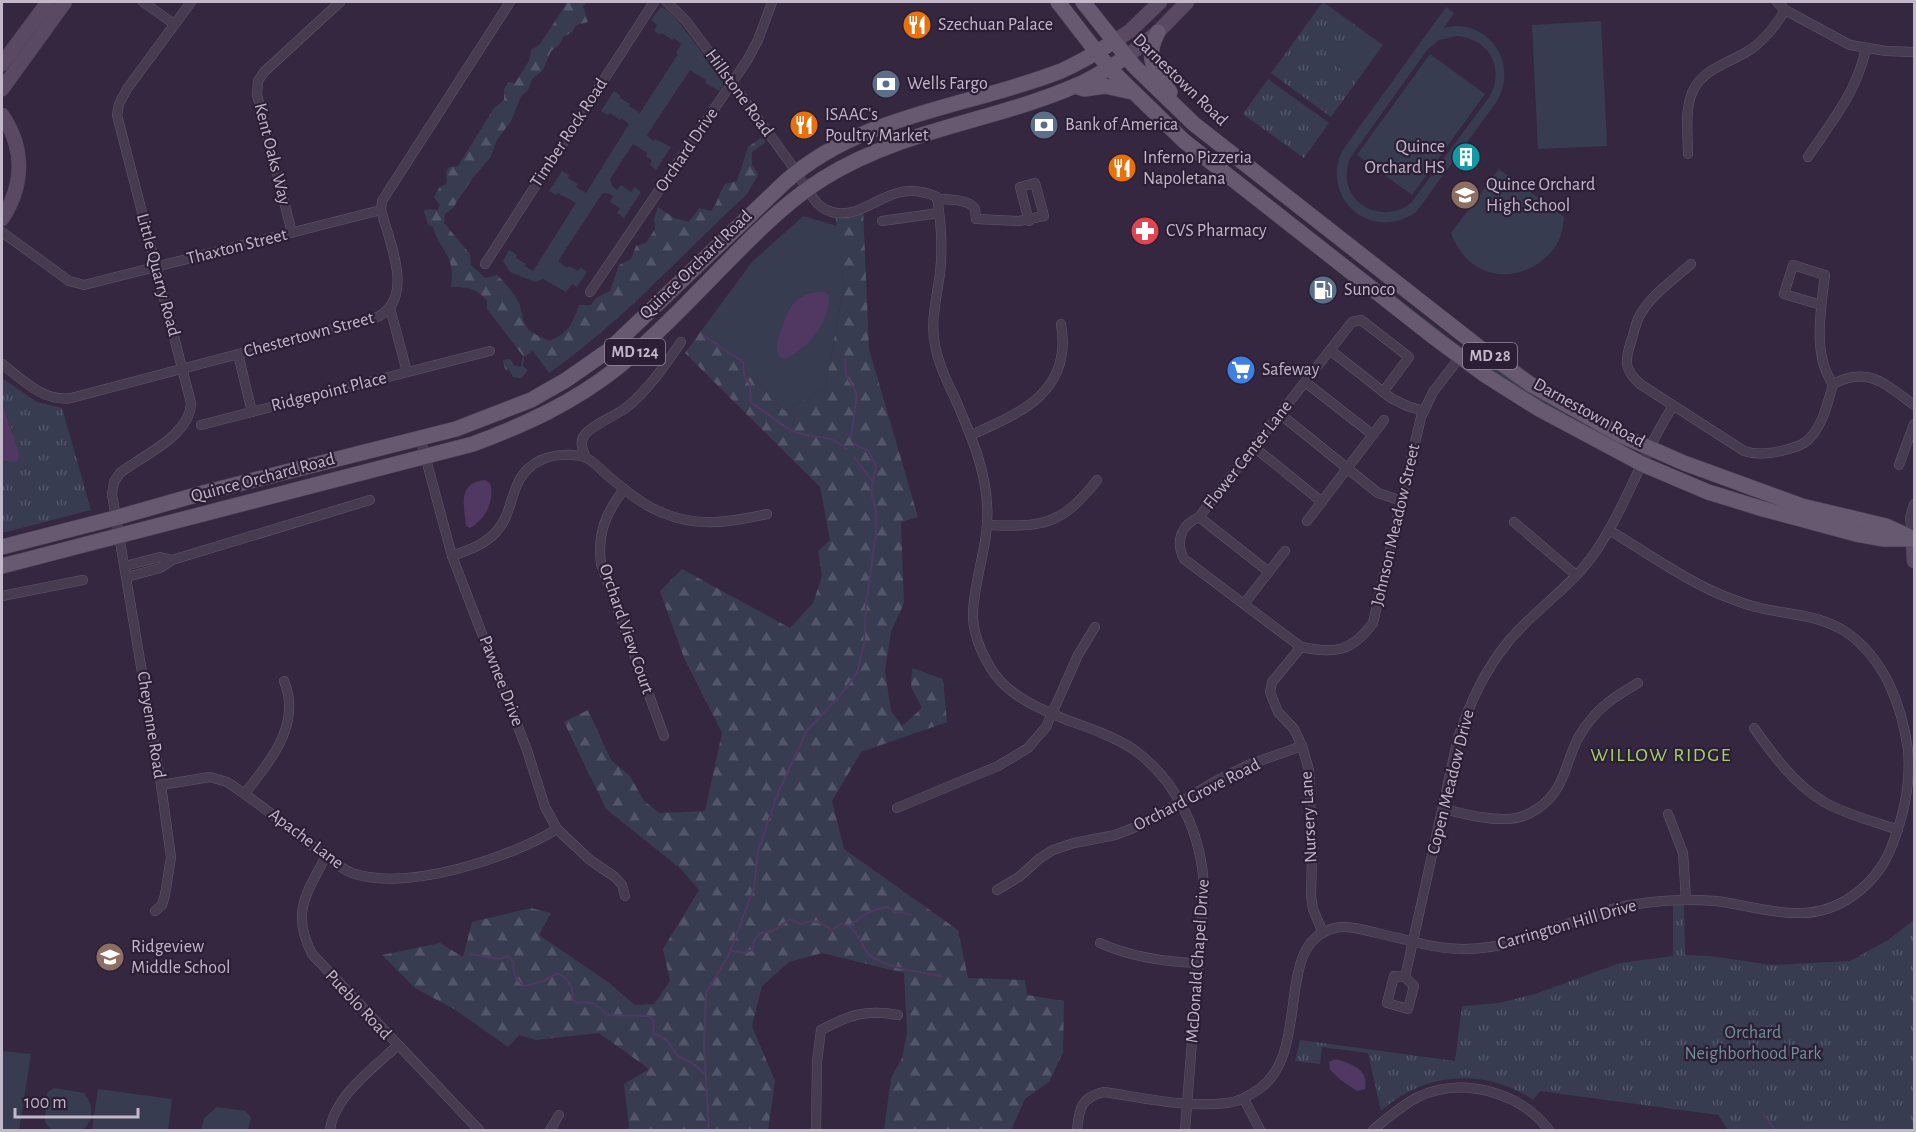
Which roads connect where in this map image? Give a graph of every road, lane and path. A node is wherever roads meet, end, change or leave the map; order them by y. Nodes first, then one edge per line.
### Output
1 (48, 2) edge
2 (65, 2) edge
3 (143, 2) edge
4 (191, 2) edge
5 (340, 2) edge
6 (510, 2) edge
7 (654, 2) edge
8 (667, 2) edge
9 (772, 2) edge
10 (1058, 2) edge
11 (1083, 2) edge
12 (1160, 2) edge
13 (1187, 2) edge
14 (1777, 2) edge
15 (1785, 10) junction
16 (174, 24) junction
17 (1158, 32) junction
18 (1113, 42) junction
19 (1866, 48) junction
20 (1914, 52) edge
21 (1096, 53) junction
22 (1126, 57) junction
23 (2, 64) edge
24 (1109, 68) junction
25 (733, 83) junction
26 (1075, 86) junction
27 (2, 89) edge
28 (1132, 92) junction
29 (960, 102) junction
30 (1177, 109) junction
31 (2, 115) edge
32 (941, 129) junction
33 (1688, 154) dead end
34 (1808, 157) dead end
35 (796, 172) junction
36 (808, 188) junction
37 (937, 199) junction
38 (381, 210) junction
39 (939, 213) junction
40 (2, 219) edge
41 (882, 221) dead end
42 (1029, 221) dead end
43 (2, 232) edge
44 (292, 233) junction
45 (485, 264) dead end
46 (1691, 264) dead end
47 (156, 268) junction
48 (590, 292) dead end
49 (1821, 305) junction
50 (390, 308) junction
51 (1061, 324) dead end
52 (681, 342) dead end
53 (1330, 350) junction
54 (490, 351) dead end
55 (237, 354) junction
56 (1460, 357) junction
57 (2, 364) edge
58 (183, 369) junction
59 (406, 372) junction
60 (1305, 382) junction
61 (1833, 384) junction
62 (1383, 392) junction
63 (1914, 405) edge
64 (1673, 406) junction
65 (252, 411) junction
66 (1424, 411) junction
67 (1280, 414) junction
68 (1384, 420) dead end
69 (201, 424) dead end
70 (1914, 424) edge
71 (971, 435) junction
72 (1372, 435) junction
73 (420, 437) junction
74 (1254, 447) junction
75 (1648, 449) junction
76 (424, 456) junction
77 (586, 458) junction
78 (1641, 464) junction
79 (1899, 465) dead end
80 (1348, 468) junction
81 (1097, 480) dead end
82 (624, 489) junction
83 (370, 500) dead end
84 (1402, 501) junction
85 (1322, 502) junction
86 (1914, 504) edge
87 (767, 514) dead end
88 (1199, 517) junction
89 (115, 518) junction
90 (1307, 521) dead end
91 (1514, 522) dead end
92 (987, 525) junction
93 (1609, 531) junction
94 (118, 536) junction
95 (1914, 538) edge
96 (2, 547) edge
97 (1285, 551) dead end
98 (452, 556) junction
99 (172, 560) junction
100 (1914, 561) edge
101 (2, 566) edge
102 (125, 566) junction
103 (1269, 572) junction
104 (1576, 575) junction
105 (127, 577) junction
106 (83, 580) dead end
107 (2, 596) edge
108 (1244, 604) junction
109 (1095, 627) dead end
110 (1301, 647) junction
111 (284, 681) dead end
112 (1638, 683) dead end
113 (1052, 714) junction
114 (1754, 728) dead end
115 (664, 736) dead end
116 (1302, 746) junction
117 (161, 785) junction
118 (245, 793) junction
119 (1180, 802) junction
120 (897, 808) dead end
121 (1443, 809) junction
122 (1668, 814) dead end
123 (557, 829) junction
124 (1898, 830) junction
125 (326, 856) junction
126 (998, 890) dead end
127 (625, 896) dead end
128 (1686, 900) junction
129 (155, 911) dead end
130 (1323, 933) junction
131 (1413, 941) junction
132 (1100, 943) dead end
133 (1199, 963) junction
134 (1405, 977) dead end
135 (898, 1015) dead end
136 (397, 1046) junction
137 (1244, 1099) junction
138 (1187, 1103) junction
139 (559, 1114) dead end
140 (330, 1131) edge
141 (479, 1131) edge
142 (550, 1131) edge
143 (816, 1131) edge
144 (1077, 1131) edge
145 (1185, 1131) edge
146 (1260, 1131) edge
147 (1373, 1131) edge
148 (1549, 1131) edge

1 - 23 street
2 - 27 street
3 - 16 street
4 - 16 street, Little Quarry Road
5 - 44 street, Kent Oaks Way
6 - 38 street
7 - 45 street, Timber Rock Road
8 - 25 street, Hillstone Road
9 - 25 street, Orchard Drive
10 - 21 main road, Darnestown Road / MD 28
11 - 18 main road, Darnestown Road / MD 28
12 - 18 street, Quince Orchard Road
13 - 17 street, Quince Orchard Road
14 - 15 street
15 - 19 street
15 - 33 street
16 - 47 street, Little Quarry Road
17 - 22 street, Quince Orchard Road
17 - 30 main road
18 - 21 main road, Quince Orchard Road / MD 124
18 - 22 main road, Darnestown Road / MD 28
19 - 20 street
19 - 34 street
21 - 24 main road, Darnestown Road / MD 28
21 - 29 main road, Quince Orchard Road / MD 124
22 - 24 main road, Quince Orchard Road / MD 124
22 - 30 main road, Darnestown Road / MD 28
24 - 26 main road, Quince Orchard Road / MD 124
24 - 28 main road, Darnestown Road / MD 28
25 - 35 street, Hillstone Road
25 - 48 street, Orchard Drive
26 - 28 main road
26 - 32 main road, Quince Orchard Road / MD 124
28 - 56 main road, Darnestown Road / MD 28
29 - 32 main road
29 - 35 main road, Quince Orchard Road / MD 124
30 - 75 main road, Darnestown Road / MD 28
31 - 40 street
32 - 36 main road, Quince Orchard Road / MD 124
35 - 36 street, Hillstone Road
35 - 73 main road, Quince Orchard Road / MD 124
36 - 37 street
36 - 76 main road, Quince Orchard Road / MD 124
37 - 39 street, McDonald Chapel Drive
37 - 42 street
38 - 44 street, Thaxton Street
38 - 50 street, Chestertown Street
39 - 41 street
39 - 71 street, McDonald Chapel Drive
43 - 47 street, Thaxton Street
44 - 47 street, Thaxton Street
46 - 64 street
47 - 58 street, Little Quarry Road
49 - 49 street
49 - 61 street
50 - 55 street, Chestertown Street
50 - 59 street, Ridgepoint Place
51 - 71 street
52 - 77 street
53 - 60 street, Flower Center Lane
53 - 62 street
53 - 62 street
54 - 59 street, Ridgepoint Place
55 - 58 street, Chestertown Street
55 - 65 street, Ridgepoint Place
56 - 66 street, Johnson Meadow Street
56 - 78 main road, Darnestown Road / MD 28
57 - 58 street, Chestertown Street
58 - 89 street, Little Quarry Road
59 - 65 street, Ridgepoint Place
60 - 67 street, Flower Center Lane
60 - 72 street
61 - 63 street
61 - 64 street
62 - 66 street
64 - 75 street, Copen Meadow Drive
65 - 69 street, Ridgepoint Place
66 - 84 street, Johnson Meadow Street
67 - 74 street, Flower Center Lane
67 - 80 street
68 - 72 street
70 - 79 street
71 - 92 street, McDonald Chapel Drive
72 - 80 street
73 - 76 street, Pawnee Drive
73 - 89 main road, Quince Orchard Road / MD 124
74 - 85 street
74 - 88 street, Flower Center Lane
75 - 78 street, Copen Meadow Drive
75 - 95 main road, Darnestown Road / MD 28
76 - 94 main road, Quince Orchard Road / MD 124
76 - 98 street, Pawnee Drive
77 - 82 street
77 - 98 street
78 - 93 street, Copen Meadow Drive
78 - 95 main road, Darnestown Road / MD 28
80 - 84 street
80 - 85 street
81 - 92 street
82 - 87 street
82 - 115 street, Orchard View Court
83 - 99 street
84 - 110 street, Johnson Meadow Street
85 - 90 street
86 - 95 street
88 - 103 street
88 - 108 street, Flower Center Lane
89 - 94 street, Little Quarry Road
89 - 96 main road, Quince Orchard Road / MD 124
91 - 104 street
92 - 113 street, McDonald Chapel Drive
93 - 104 street, Copen Meadow Drive
93 - 124 street, Carrington Hill Drive
94 - 101 main road, Quince Orchard Road / MD 124
94 - 102 street, Cheyenne Road
95 - 100 street
97 - 103 street
98 - 123 street, Pawnee Drive
99 - 102 street
99 - 105 street
102 - 105 street, Cheyenne Road
103 - 108 street
104 - 121 street, Copen Meadow Drive
105 - 117 street, Cheyenne Road
106 - 107 street
108 - 110 street, Flower Center Lane
109 - 113 street
110 - 116 street, Nursery Lane
111 - 118 street
112 - 121 street
113 - 119 street, McDonald Chapel Drive
113 - 120 street
114 - 124 street
116 - 119 street, Orchard Grove Road
116 - 130 street, Nursery Lane
117 - 118 street, Apache Lane
117 - 129 street, Cheyenne Road
118 - 125 street, Apache Lane
119 - 126 street, Orchard Grove Road
119 - 133 street, McDonald Chapel Drive
121 - 131 street, Copen Meadow Drive
122 - 128 street
123 - 125 street, Apache Lane
123 - 127 street, Pawnee Drive
124 - 128 street, Carrington Hill Drive
125 - 136 street, Pueblo Road
128 - 131 street, Carrington Hill Drive
130 - 131 street, Carrington Hill Drive
130 - 137 street
131 - 134 street, Copen Meadow Drive
132 - 133 street
133 - 138 street, McDonald Chapel Drive
135 - 143 street
136 - 140 street
136 - 141 street, Pueblo Road
137 - 138 street
137 - 146 street
138 - 144 street
138 - 145 street, McDonald Chapel Drive
139 - 142 street
147 - 148 street

